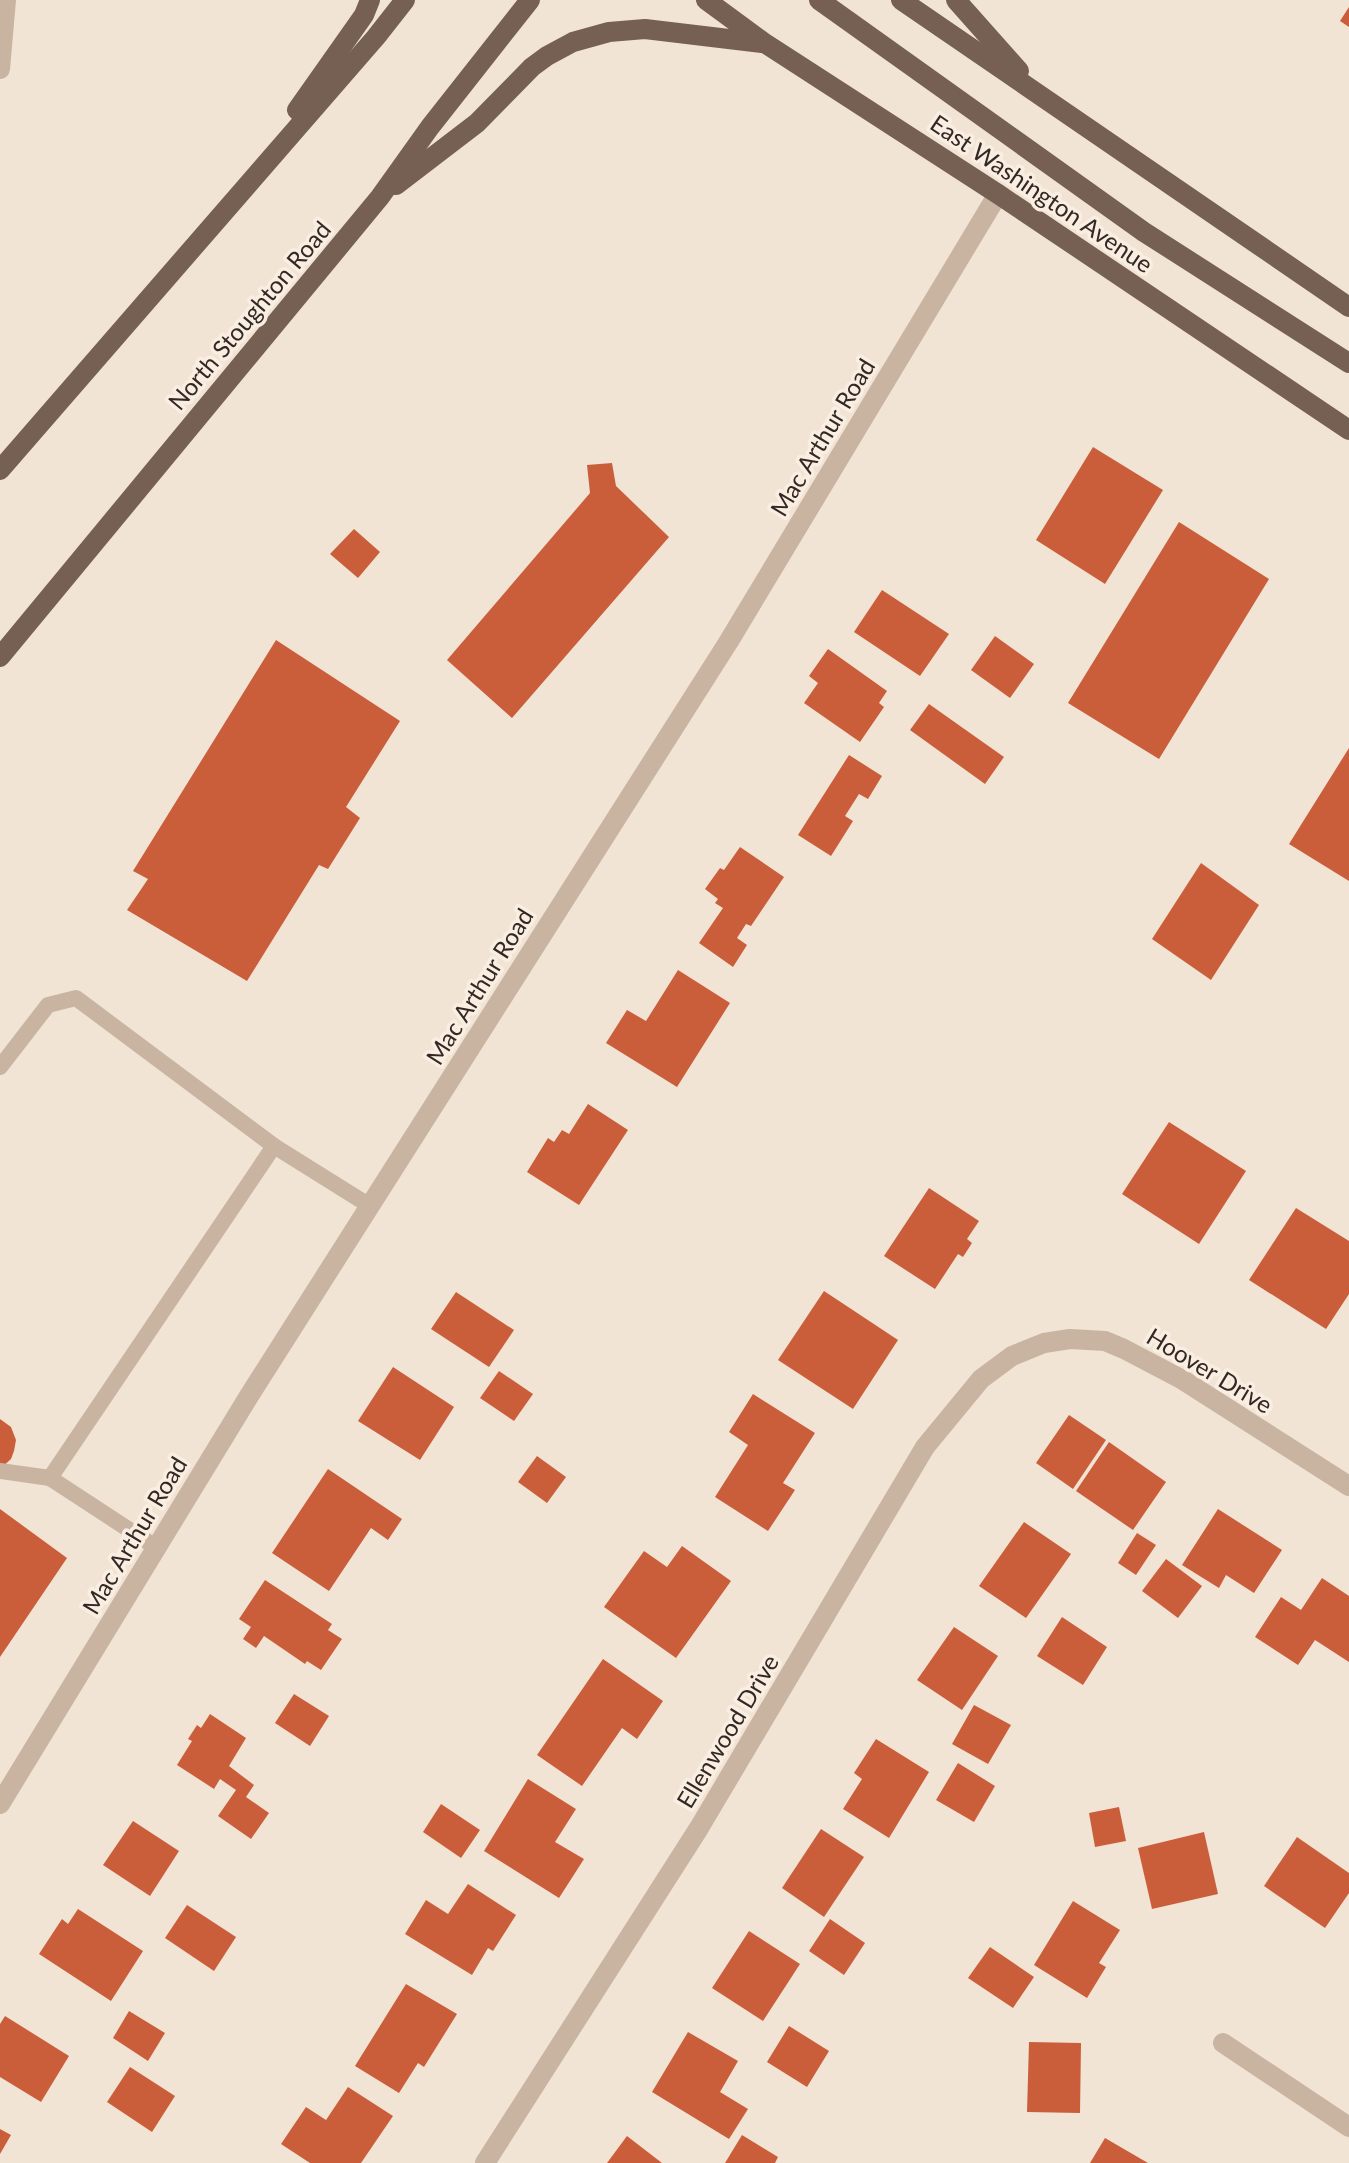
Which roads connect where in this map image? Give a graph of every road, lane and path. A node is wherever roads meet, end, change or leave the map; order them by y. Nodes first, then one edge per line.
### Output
1 (6, 0) edge
2 (370, 0) edge
3 (405, 0) edge
4 (530, 0) edge
5 (706, 0) edge
6 (819, 0) edge
7 (901, 0) edge
8 (956, 0) edge
9 (766, 44) junction
10 (0, 69) edge
11 (1040, 95) junction
12 (998, 194) junction
13 (380, 197) junction
14 (231, 203) junction
15 (1349, 307) edge
16 (1349, 363) edge
17 (1349, 430) edge
18 (0, 470) edge
19 (0, 657) edge
20 (0, 1067) edge
21 (274, 1146) junction
22 (370, 1206) junction
23 (1033, 1348) joint
24 (0, 1471) edge
25 (50, 1478) junction
26 (1349, 1486) edge
27 (157, 1548) junction
28 (0, 1804) edge
29 (1223, 2043) dead end
30 (1349, 2127) edge
31 (485, 2163) edge

1 - 10 street
2 - 14 main road
3 - 14 main road
4 - 13 main road, North Stoughton Road
5 - 9 main road, East Washington Avenue
6 - 16 main road
7 - 11 main road
8 - 11 main road
9 - 12 main road, East Washington Avenue
9 - 13 main road
11 - 15 main road
12 - 17 main road, East Washington Avenue
12 - 22 street, Mac Arthur Road
13 - 19 main road, North Stoughton Road
14 - 18 main road
20 - 21 lane
21 - 22 lane
21 - 25 lane
22 - 27 street, Mac Arthur Road
23 - 26 street, Hoover Drive
23 - 31 street, Ellenwood Drive
24 - 25 lane
25 - 27 lane
27 - 28 street, Mac Arthur Road
29 - 30 street

